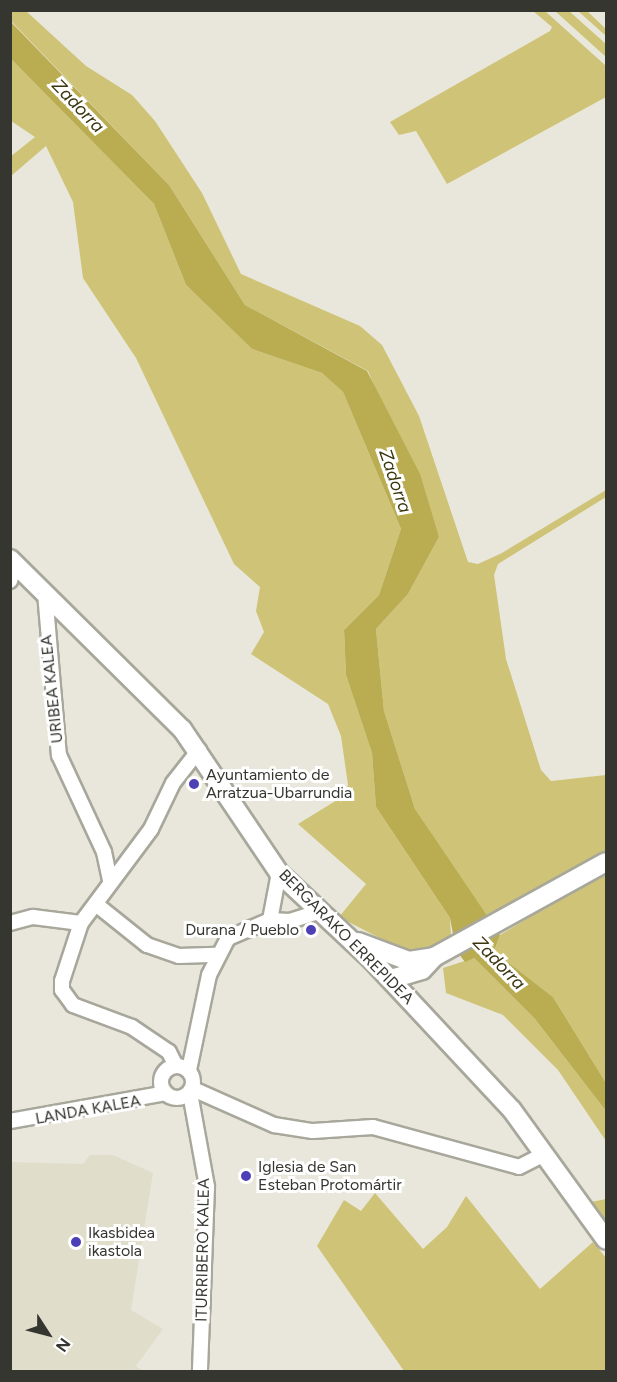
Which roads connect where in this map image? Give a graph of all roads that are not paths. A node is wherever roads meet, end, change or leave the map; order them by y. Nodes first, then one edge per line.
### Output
1 (12, 568) edge
2 (45, 593) junction
3 (199, 750) junction
4 (606, 862) edge
5 (279, 873) junction
6 (110, 881) junction
7 (97, 905) junction
8 (318, 912) junction
9 (270, 920) junction
10 (10, 923) edge
11 (81, 923) junction
12 (350, 939) junction
13 (216, 955) junction
14 (412, 967) junction
15 (391, 979) junction
16 (418, 1009) junction
17 (182, 1068) junction
18 (191, 1091) junction
19 (165, 1093) junction
20 (10, 1121) edge
21 (543, 1155) junction
22 (606, 1240) edge
23 (200, 1371) edge

1 - 2 street, BERGARAKO ERREPIDEA
2 - 3 street, BERGARAKO ERREPIDEA
2 - 6 street, URIBEA KALEA
3 - 5 street, BERGARAKO ERREPIDEA
3 - 6 street
4 - 14 street
5 - 8 street, BERGARAKO ERREPIDEA
5 - 9 street
6 - 7 street
7 - 11 street
7 - 13 street
8 - 9 street
8 - 12 street, BERGARAKO ERREPIDEA
9 - 13 street
10 - 11 street
11 - 17 street
12 - 14 street
12 - 15 street, BERGARAKO ERREPIDEA
13 - 17 street
14 - 15 street
14 - 16 street
15 - 16 street, BERGARAKO ERREPIDEA
16 - 21 street, BERGARAKO ERREPIDEA
17 - 18 street, ITURRIBERO KALEA
17 - 19 street
18 - 19 street, LANDA KALEA
18 - 21 street
18 - 23 street, ITURRIBERO KALEA
19 - 20 street, LANDA KALEA
21 - 22 street, BERGARAKO ERREPIDEA

